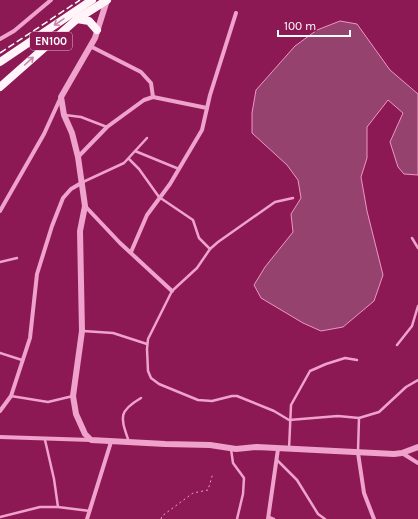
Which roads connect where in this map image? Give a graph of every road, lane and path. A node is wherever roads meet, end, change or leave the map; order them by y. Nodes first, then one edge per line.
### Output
1 (51, 0) edge
2 (92, 0) edge
3 (107, 0) edge
4 (236, 13) dead end
5 (77, 19) junction
6 (97, 30) junction
7 (0, 39) edge
8 (90, 46) junction
9 (0, 62) edge
10 (0, 87) edge
11 (61, 97) junction
12 (153, 98) junction
13 (207, 108) junction
14 (64, 115) junction
15 (107, 127) junction
16 (147, 138) dead end
17 (135, 151) junction
18 (78, 157) junction
19 (129, 159) junction
20 (179, 169) junction
21 (83, 182) junction
22 (159, 197) junction
23 (293, 198) dead end
24 (85, 206) junction
25 (0, 211) edge
26 (412, 238) dead end
27 (418, 248) edge
28 (210, 249) junction
29 (132, 252) junction
30 (18, 258) dead end
31 (0, 262) edge
32 (172, 290) junction
33 (418, 306) edge
34 (82, 331) junction
35 (147, 344) junction
36 (397, 345) dead end
37 (0, 353) edge
38 (23, 360) junction
39 (357, 360) dead end
40 (418, 380) edge
41 (11, 396) junction
42 (73, 396) junction
43 (142, 398) dead end
44 (0, 411) edge
45 (359, 418) junction
46 (289, 420) junction
47 (0, 437) edge
48 (46, 440) junction
49 (91, 440) junction
50 (111, 442) junction
51 (129, 443) junction
52 (418, 447) edge
53 (230, 449) junction
54 (278, 449) junction
55 (289, 449) junction
56 (358, 453) junction
57 (402, 453) junction
58 (277, 460) junction
59 (418, 463) edge
60 (213, 473) dead end
61 (58, 507) junction
62 (90, 511) junction
63 (0, 517) edge
64 (269, 518) edge
65 (87, 519) edge
66 (161, 519) edge
67 (237, 519) edge
68 (274, 519) edge
69 (325, 519) edge
70 (374, 519) edge

1 - 7 street
2 -> 9 highway, EN100
3 - 5 highway, EN100
3 - 6 street
4 - 13 street
5 - 6 highway
10 -> 5 highway, EN100
6 - 8 street
8 - 11 street
8 - 12 street
11 - 14 street
11 - 25 street
12 - 13 street
12 - 15 street
13 - 20 street
14 - 15 lane
14 - 18 street
15 - 18 street
16 - 17 lane
17 - 19 lane
17 - 20 lane
18 - 21 street
19 - 21 lane
19 - 22 lane
20 - 22 street
21 - 24 street
21 - 38 street
22 - 28 lane
22 - 29 street
23 - 28 lane
24 - 29 street
24 - 34 street
26 - 27 lane
28 - 32 lane
29 - 32 street
30 - 31 lane
32 - 35 lane
33 - 36 lane
34 - 35 lane
34 - 42 street
35 - 46 lane
37 - 38 lane
38 - 41 street
39 - 46 lane
40 - 45 lane
41 - 42 lane
41 - 44 street
42 - 49 street
43 - 51 lane
45 - 46 lane
45 - 56 lane
46 - 55 lane
47 - 48 street
48 - 49 street
48 - 61 lane
49 - 50 street
50 - 51 street
50 - 62 street
51 - 53 street
52 - 57 street
53 - 54 street
53 - 67 lane
54 - 55 street
54 - 58 street
55 - 56 street
56 - 57 street
56 - 70 street
57 - 59 street
58 - 64 street
58 - 69 lane
60 - 66 path
61 - 62 lane
61 - 63 lane
62 - 65 street
64 - 68 lane

